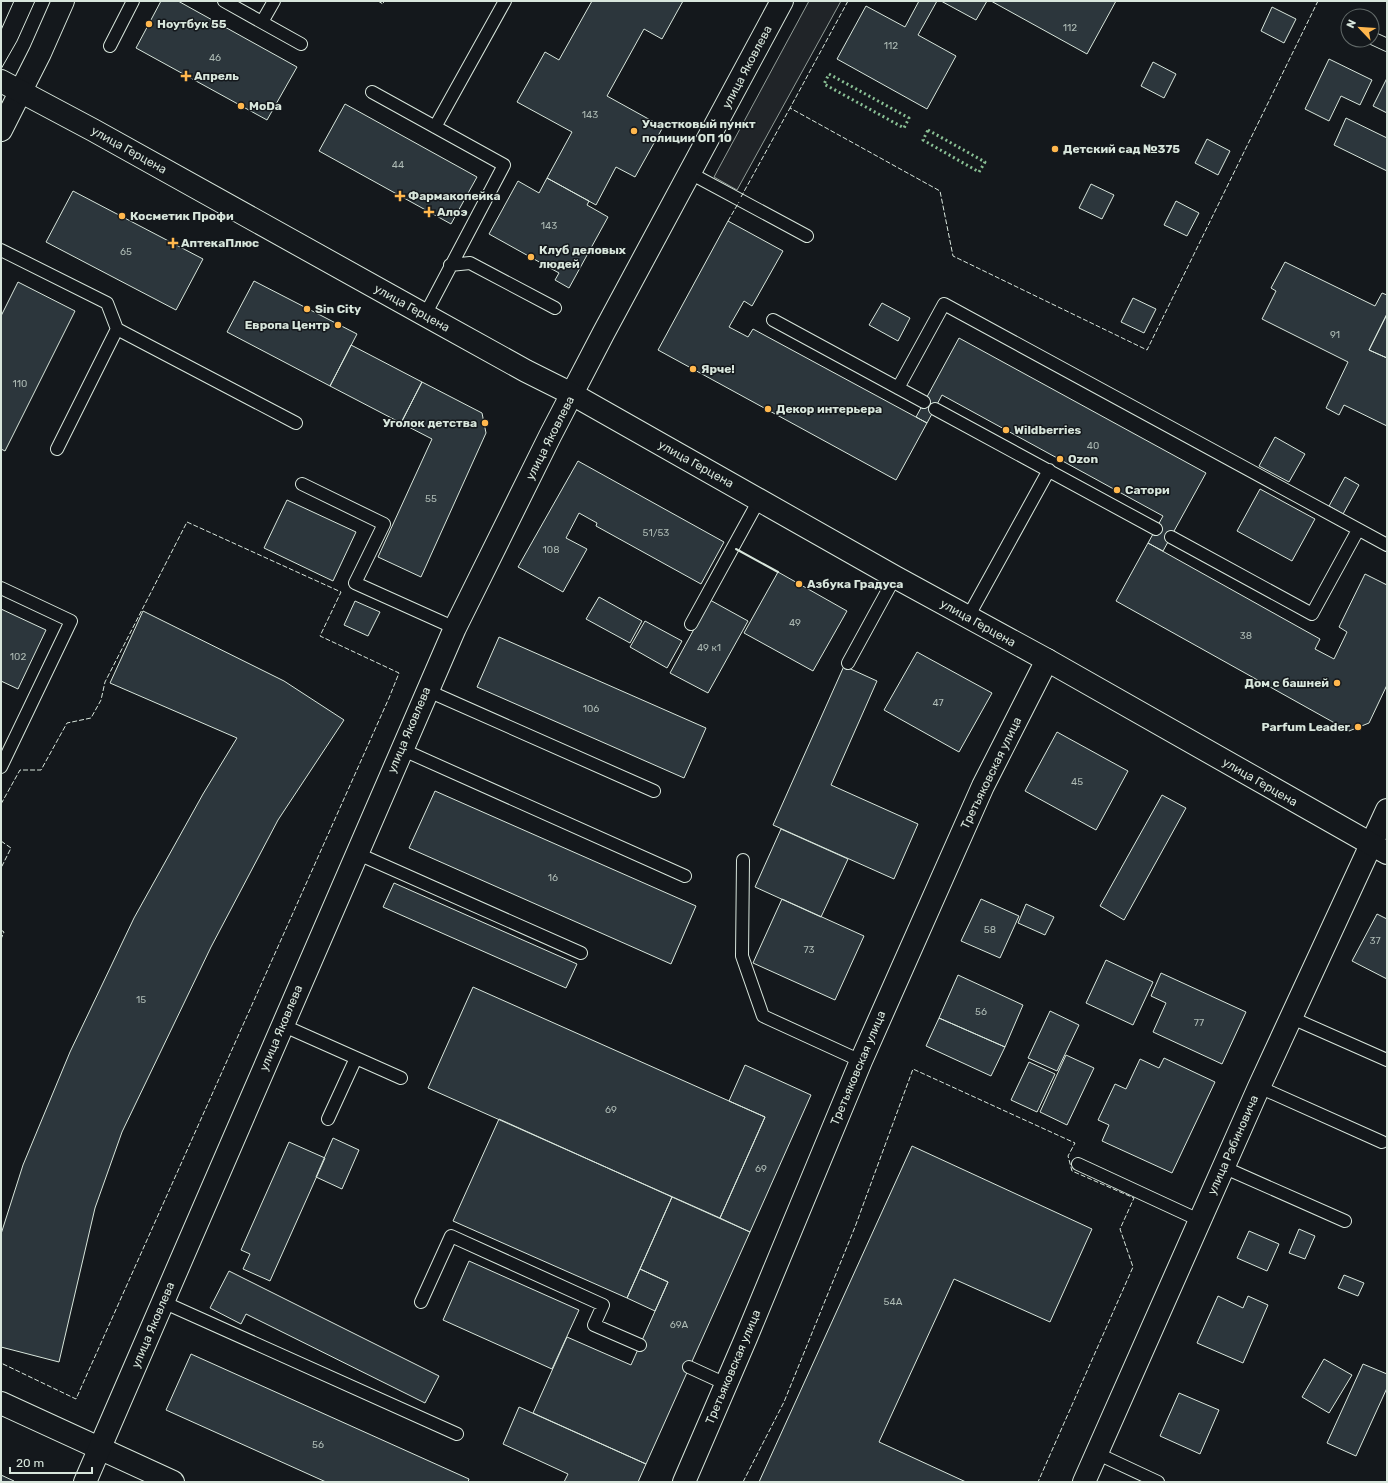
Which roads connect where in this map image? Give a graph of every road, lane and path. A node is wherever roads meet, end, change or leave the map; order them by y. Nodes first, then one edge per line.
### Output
1 (63, 1) edge
2 (133, 1) edge
3 (224, 1) edge
4 (274, 1) edge
5 (505, 1) edge
6 (782, 1) edge
7 (262, 22) junction
8 (301, 44) dead end
9 (110, 46) dead end
10 (1, 81) edge
11 (21, 91) junction
12 (372, 92) dead end
13 (435, 127) junction
14 (1, 130) edge
15 (690, 173) junction
16 (807, 236) dead end
17 (1, 250) edge
18 (450, 265) junction
19 (555, 308) dead end
20 (425, 315) junction
21 (773, 320) dead end
22 (117, 329) junction
23 (898, 388) junction
24 (572, 394) junction
25 (924, 402) dead end
26 (935, 409) dead end
27 (296, 423) dead end
28 (57, 449) dead end
29 (1049, 470) junction
30 (302, 484) dead end
31 (759, 500) junction
32 (1156, 529) dead end
33 (1358, 530) junction
34 (1171, 537) dead end
35 (1387, 545) edge
36 (895, 577) junction
37 (1, 588) edge
38 (968, 617) junction
39 (691, 624) dead end
40 (455, 628) junction
41 (1047, 660) junction
42 (848, 663) dead end
43 (426, 690) junction
44 (401, 749) junction
45 (1, 767) edge
46 (654, 791) dead end
47 (1387, 810) edge
48 (1379, 849) edge
49 (356, 853) junction
50 (743, 860) dead end
51 (685, 876) dead end
52 (581, 953) dead end
53 (1292, 1018) junction
54 (282, 1025) junction
55 (356, 1058) junction
56 (1387, 1060) edge
57 (860, 1061) junction
58 (401, 1078) dead end
59 (1259, 1087) junction
60 (328, 1119) dead end
61 (1382, 1142) dead end
62 (1078, 1164) dead end
63 (1224, 1167) junction
64 (1199, 1220) junction
65 (1345, 1221) dead end
66 (163, 1302) junction
67 (421, 1302) dead end
68 (640, 1345) dead end
69 (689, 1367) dead end
70 (726, 1384) junction
71 (1, 1403) edge
72 (457, 1434) dead end
73 (100, 1448) junction
74 (1096, 1453) junction
75 (84, 1482) edge
76 (173, 1482) edge
77 (684, 1482) edge
78 (1084, 1482) edge
79 (1158, 1482) edge

1 - 11 street
2 - 9 lane
3 - 7 lane
4 - 7 lane
5 - 13 lane
6 - 15 street, улица Яковлева
7 - 8 lane
10 - 11 street, улица Герцена
11 - 14 street
11 - 20 street, улица Герцена
12 - 13 lane
13 - 18 lane
15 - 16 lane
15 - 24 street, улица Яковлева
17 - 22 lane
18 - 19 lane
18 - 20 lane
20 - 24 street, улица Герцена
21 - 23 lane
22 - 27 lane
22 - 28 lane
23 - 25 lane
23 - 33 lane
24 - 31 street, улица Герцена
24 - 40 street, улица Яковлева
26 - 29 lane
29 - 32 lane
29 - 38 lane
30 - 40 lane
31 - 36 street, улица Герцена
31 - 39 lane
33 - 34 lane
33 - 35 lane
36 - 38 street, улица Герцена
36 - 42 lane
37 - 45 lane
38 - 41 street, улица Герцена
40 - 43 street, улица Яковлева
41 - 48 street, улица Герцена
41 - 57 street, Третьяковская улица
43 - 44 street, улица Яковлева
43 - 46 lane
44 - 49 street, улица Яковлева
44 - 51 lane
47 - 48 street, улица Рабиновича
48 - 53 street, улица Рабиновича
49 - 52 lane
49 - 54 street, улица Яковлева
50 - 57 lane
53 - 56 lane
53 - 59 street, улица Рабиновича
54 - 55 lane
54 - 66 street, улица Яковлева
55 - 58 lane
55 - 60 lane
57 - 70 street, Третьяковская улица
59 - 61 lane
59 - 63 street, улица Рабиновича
62 - 64 lane
63 - 64 street, улица Рабиновича
63 - 65 lane
64 - 74 street, улица Рабиновича
66 - 72 lane
66 - 73 street, улица Яковлева
67 - 68 lane
69 - 70 lane
70 - 77 street, Третьяковская улица
71 - 73 street
73 - 75 street, улица Яковлева
73 - 76 street
74 - 78 street, улица Рабиновича
74 - 79 lane

